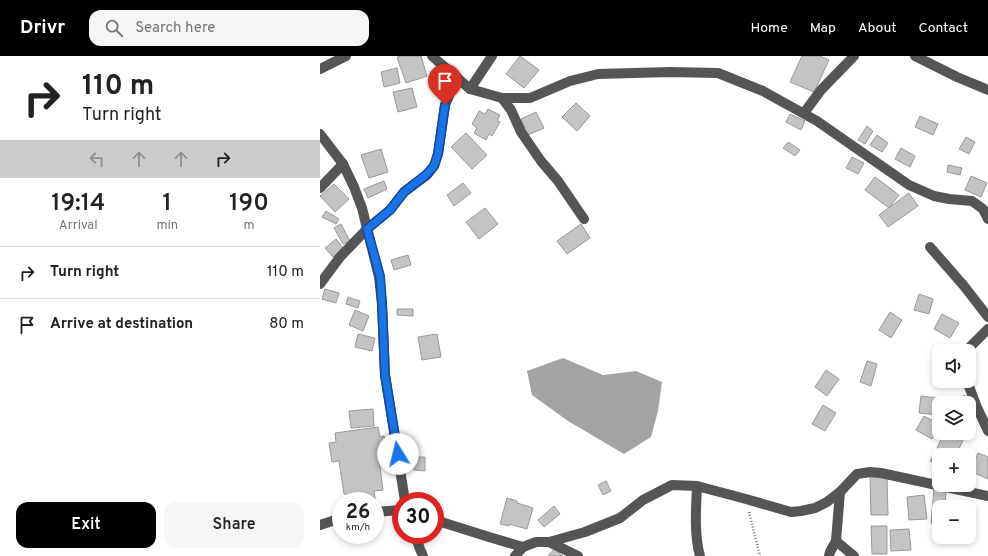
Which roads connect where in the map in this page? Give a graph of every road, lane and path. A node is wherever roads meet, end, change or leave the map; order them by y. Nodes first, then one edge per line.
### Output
1 (346, 56) edge
2 (432, 56) edge
3 (492, 56) edge
4 (854, 56) edge
5 (915, 56) edge
6 (320, 69) edge
7 (457, 78) junction
8 (470, 89) junction
9 (988, 90) edge
10 (502, 98) junction
11 (804, 113) junction
12 (320, 134) edge
13 (343, 164) junction
14 (320, 188) edge
15 (584, 219) dead end
16 (988, 219) edge
17 (367, 229) junction
18 (930, 247) dead end
19 (320, 284) edge
20 (988, 317) edge
21 (988, 329) edge
22 (973, 344) edge
23 (970, 388) edge
24 (988, 431) edge
25 (697, 486) junction
26 (404, 492) edge
27 (840, 492) junction
28 (988, 496) edge
29 (746, 499) junction
30 (332, 521) edge
31 (444, 523) edge
32 (320, 524) edge
33 (549, 542) junction
34 (836, 542) junction
35 (418, 544) edge
36 (523, 547) junction
37 (423, 556) edge
38 (515, 556) edge
39 (578, 556) edge
40 (700, 556) edge
41 (760, 556) edge
42 (829, 556) edge
43 (854, 556) edge

1 - 6 street
2 - 7 street
3 - 8 street
4 - 11 street
5 - 9 street
7 - 8 street
7 - 17 street
8 - 10 street
10 - 11 street
10 - 15 street
11 - 16 street
12 - 13 street
13 - 14 street
13 - 17 street
17 - 19 street
17 - 26 street
18 - 20 street
21 - 22 street
23 - 24 street
25 - 29 street
25 - 33 street
25 - 40 street
27 - 28 street
27 - 29 street
27 - 34 street
29 - 41 path
30 - 32 street
31 - 36 street
33 - 36 street
33 - 39 street
34 - 42 street
34 - 43 street
35 - 37 street
36 - 38 street

